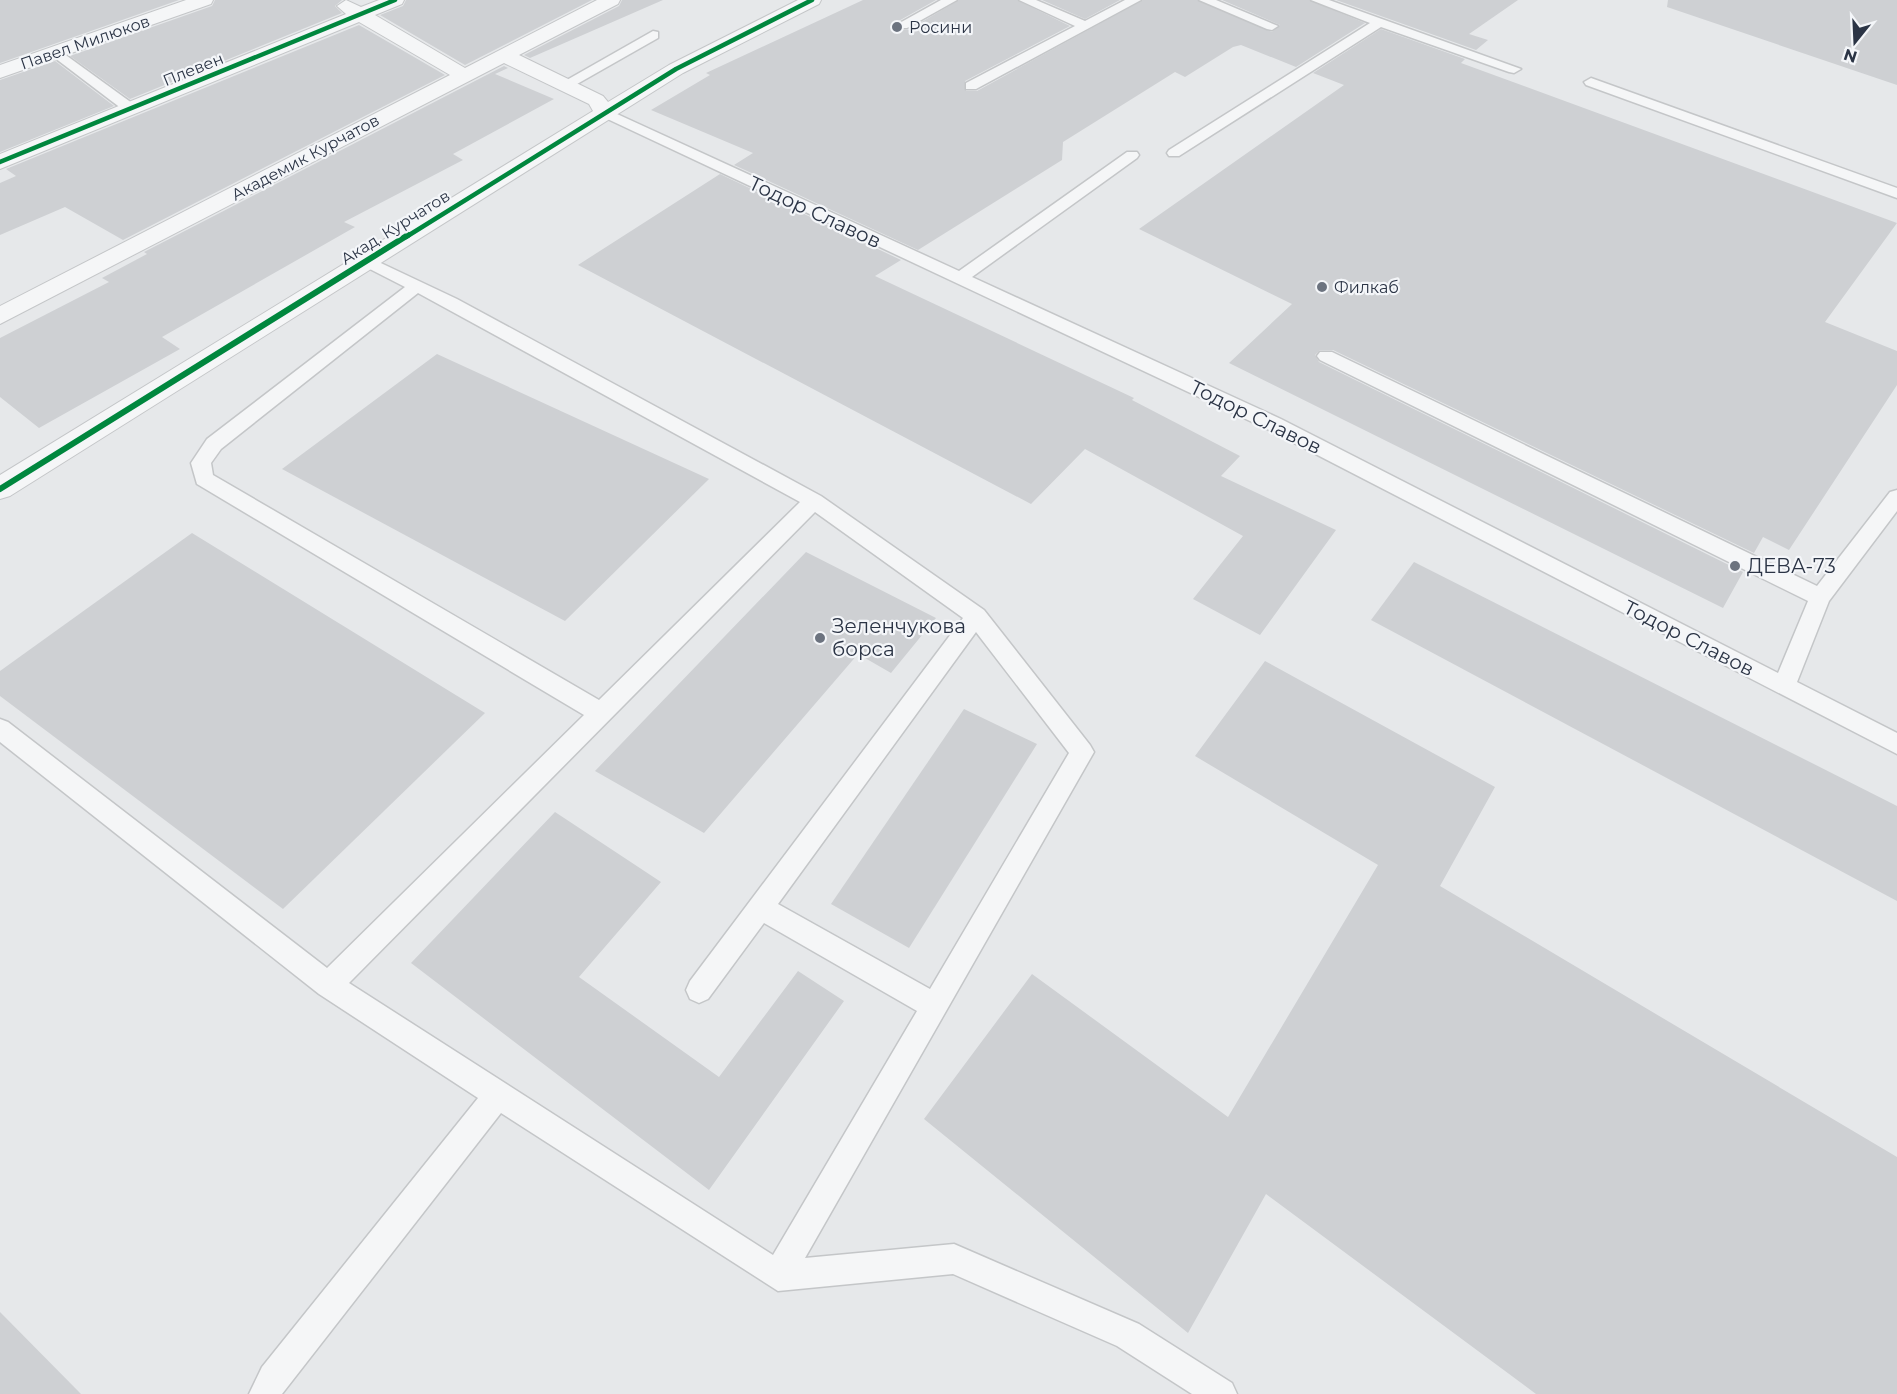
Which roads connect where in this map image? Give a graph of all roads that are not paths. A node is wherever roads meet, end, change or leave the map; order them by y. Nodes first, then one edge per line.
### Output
1 (204, 0) edge
2 (337, 0) edge
3 (395, 0) edge
4 (612, 0) edge
5 (812, 0) edge
6 (951, 0) edge
7 (1025, 0) edge
8 (1136, 0) edge
9 (1205, 0) edge
10 (1317, 0) edge
11 (359, 15) junction
12 (1380, 22) junction
13 (902, 25) dead end
14 (1086, 26) junction
15 (1272, 27) dead end
16 (653, 35) dead end
17 (56, 52) junction
18 (502, 55) junction
19 (1514, 69) dead end
20 (0, 72) edge
21 (463, 75) junction
22 (1591, 82) dead end
23 (565, 85) junction
24 (971, 86) dead end
25 (132, 109) junction
26 (604, 112) junction
27 (1174, 153) dead end
28 (1132, 155) dead end
29 (0, 162) edge
30 (1897, 193) edge
31 (366, 261) junction
32 (958, 279) junction
33 (417, 286) junction
34 (0, 316) edge
35 (1326, 356) dead end
36 (0, 489) edge
37 (1897, 497) edge
38 (814, 501) junction
39 (1820, 597) junction
40 (976, 616) junction
41 (1784, 686) junction
42 (601, 713) junction
43 (0, 729) edge
44 (1897, 744) edge
45 (760, 907) junction
46 (328, 985) junction
47 (699, 990) dead end
48 (935, 1006) junction
49 (498, 1095) junction
50 (778, 1276) junction
51 (265, 1394) edge
52 (1221, 1394) edge

1 - 17 street, Павел Милюков
2 - 11 street
3 - 11 street, Плевен
4 - 18 street, Академик Курчатов
5 - 26 street, Акад. Курчатов
6 - 13 lane
7 - 14 lane
8 - 14 lane
9 - 15 lane
10 - 12 lane
11 - 21 street
11 - 25 street, Плевен
12 - 19 lane
12 - 27 lane
14 - 24 lane
16 - 23 lane
17 - 20 street, Павел Милюков
17 - 25 lane
18 - 21 street, Академик Курчатов
18 - 23 street
21 - 34 street, Академик Курчатов
22 - 30 lane
23 - 26 street
25 - 29 street, Плевен
26 - 31 street, Акад. Курчатов
26 - 32 lane, Тодор Славов
28 - 32 lane
31 - 33 lane
31 - 36 street, Акад. Курчатов
32 - 41 lane, Тодор Славов
33 - 38 lane
33 - 42 lane
35 - 39 lane
37 - 39 lane
38 - 40 lane
38 - 42 lane
39 - 41 lane
40 - 45 lane
40 - 48 lane
41 - 44 lane, Тодор Славов
42 - 46 lane
43 - 46 lane
45 - 47 lane
45 - 48 lane
46 - 49 lane
48 - 50 lane
49 - 50 lane
49 - 51 lane
50 - 52 lane

